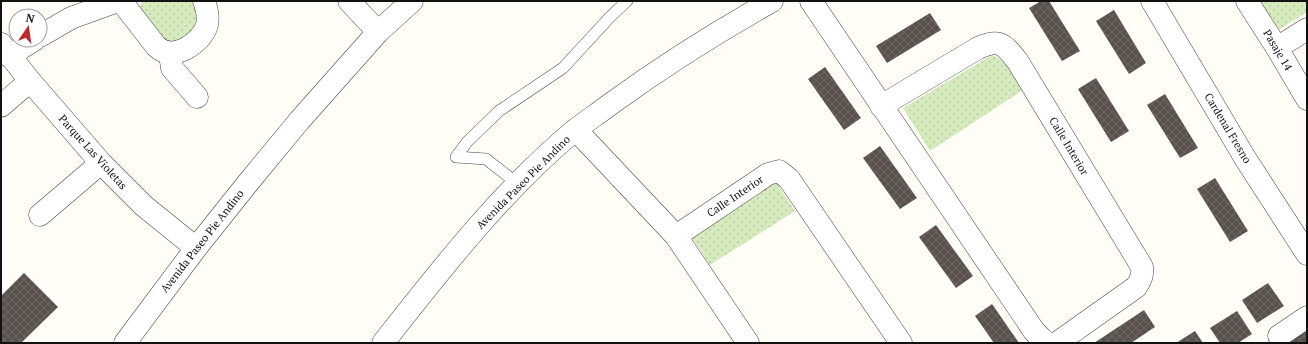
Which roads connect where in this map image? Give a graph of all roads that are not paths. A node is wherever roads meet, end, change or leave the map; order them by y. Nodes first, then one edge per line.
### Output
1 (120, 1) edge
2 (204, 1) edge
3 (349, 1) edge
4 (412, 1) edge
5 (627, 1) edge
6 (772, 1) edge
7 (811, 1) edge
8 (1152, 1) edge
9 (1247, 1) edge
10 (1307, 29) edge
11 (48, 31) edge
12 (378, 32) junction
13 (1278, 48) junction
14 (5, 50) edge
15 (170, 54) junction
16 (30, 81) junction
17 (197, 97) dead end
18 (1307, 99) edge
19 (1, 106) edge
20 (881, 106) junction
21 (576, 130) junction
22 (101, 163) junction
23 (518, 184) junction
24 (40, 215) dead end
25 (676, 236) junction
26 (196, 248) junction
27 (1307, 254) edge
28 (1307, 317) edge
29 (1279, 336) dead end
30 (125, 343) edge
31 (383, 343) edge
32 (748, 343) edge
33 (901, 343) edge
34 (1047, 343) edge
35 (1057, 343) edge

1 - 11 street
1 - 15 street
2 - 15 street
3 - 12 street
4 - 12 street, Avenida Paseo Pie Andino
5 - 23 lane
6 - 21 street, Avenida Paseo Pie Andino
7 - 20 street
8 - 27 street, Cardenal Fresno
9 - 13 street, Pasaje 14
10 - 13 street
12 - 26 street, Avenida Paseo Pie Andino
13 - 18 street, Pasaje 14
14 - 16 street, Parque Las Violetas
15 - 17 street
16 - 19 street
16 - 22 street, Parque Las Violetas
20 - 34 street
20 - 35 street, Calle Interior
21 - 23 street, Avenida Paseo Pie Andino
21 - 25 street
22 - 24 street
22 - 26 street, Parque Las Violetas
23 - 31 street, Avenida Paseo Pie Andino
25 - 32 street
25 - 33 street, Calle Interior
26 - 30 street, Avenida Paseo Pie Andino
28 - 29 street

